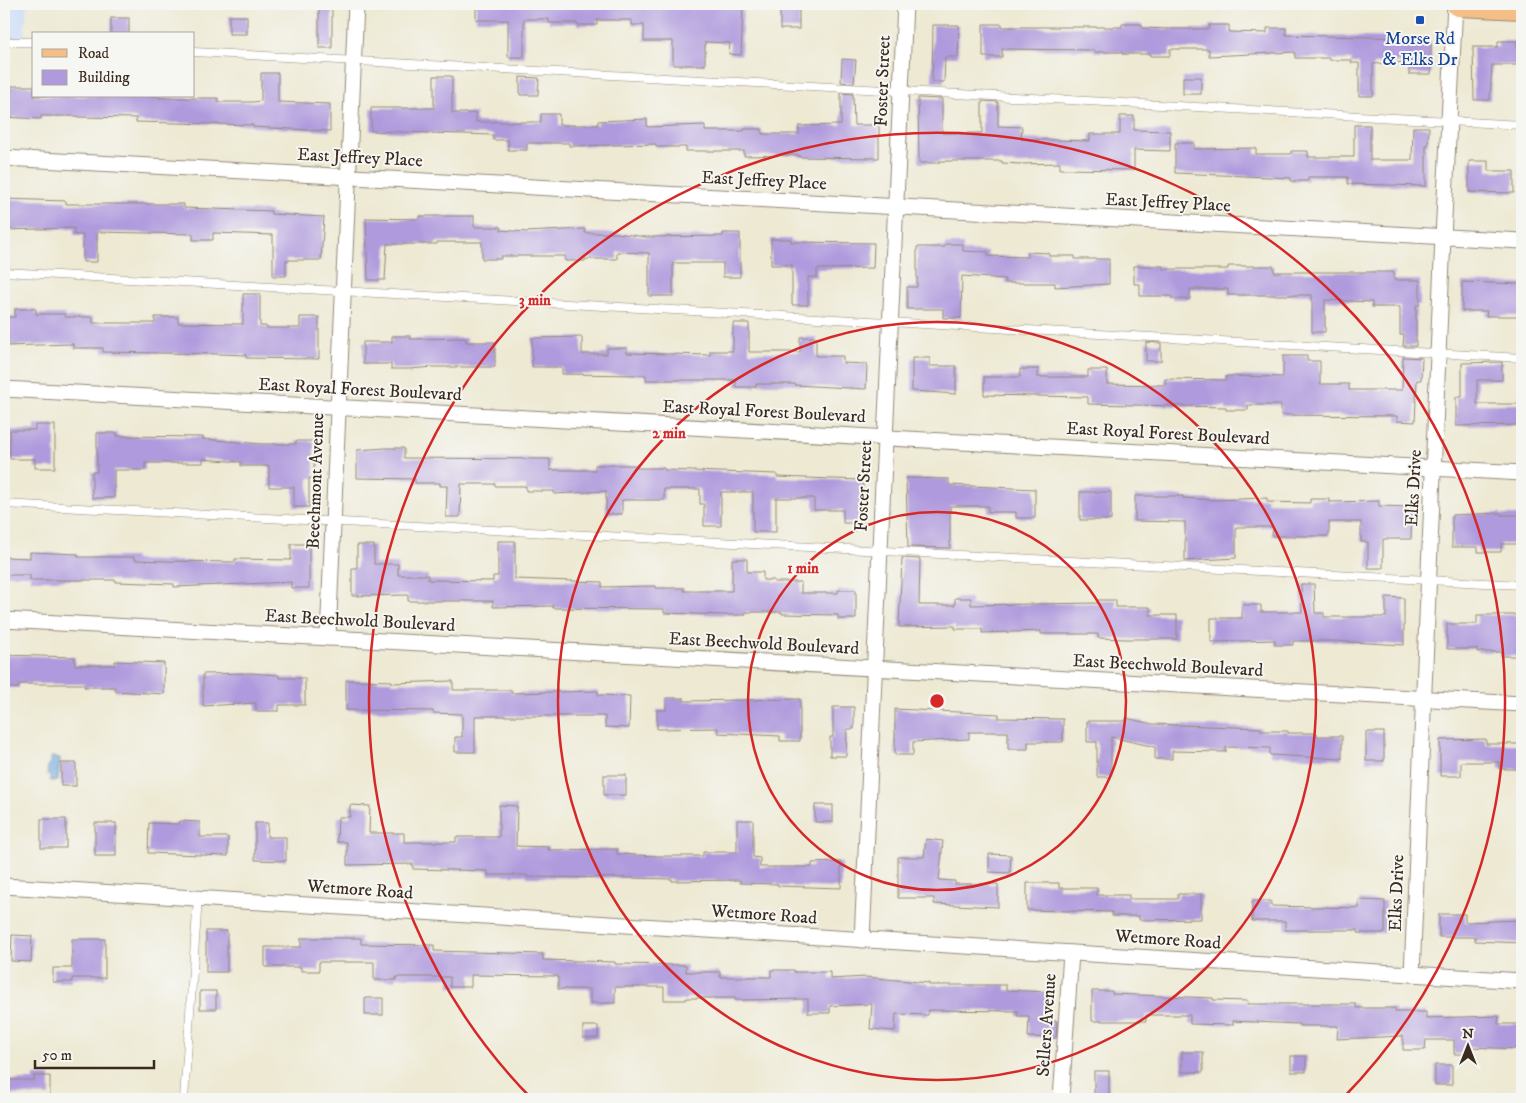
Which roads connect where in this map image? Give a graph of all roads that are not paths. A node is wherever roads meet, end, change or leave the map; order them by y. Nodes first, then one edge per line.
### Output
1 (356, 4) edge
2 (905, 4) edge
3 (1456, 4) edge
4 (1522, 7) edge
5 (4, 42) edge
6 (32, 42) edge
7 (195, 52) edge
8 (353, 61) junction
9 (901, 92) junction
10 (1448, 121) junction
11 (1522, 125) edge
12 (4, 158) edge
13 (348, 176) junction
14 (896, 207) junction
15 (1443, 237) junction
16 (1522, 241) edge
17 (4, 272) edge
18 (343, 292) junction
19 (891, 322) junction
20 (1438, 353) junction
21 (1522, 358) edge
22 (4, 389) edge
23 (338, 408) junction
24 (886, 438) junction
25 (1434, 468) junction
26 (1522, 473) edge
27 (4, 504) edge
28 (334, 521) junction
29 (880, 551) junction
30 (1428, 580) junction
31 (1522, 585) edge
32 (4, 620) edge
33 (328, 638) junction
34 (875, 668) junction
35 (1423, 698) junction
36 (1522, 704) edge
37 (4, 886) edge
38 (198, 898) junction
39 (862, 940) junction
40 (1071, 953) junction
41 (1412, 974) junction
42 (1522, 981) edge
43 (184, 1099) edge
44 (1061, 1099) edge

1 - 8 street, Beechmont Avenue
2 - 9 street, Foster Street
3 - 4 main road
3 - 10 street, Elks Drive
5 - 6 lane
7 - 8 lane
8 - 9 lane
8 - 13 street, Beechmont Avenue
9 - 10 lane
9 - 14 street, Foster Street
10 - 11 lane
10 - 15 street, Elks Drive
12 - 13 street, East Jeffrey Place
13 - 14 street, East Jeffrey Place
13 - 18 street, Beechmont Avenue
14 - 15 street, East Jeffrey Place
14 - 19 street, Foster Street
15 - 16 street, East Jeffrey Place
15 - 20 street, Elks Drive
17 - 18 lane
18 - 19 lane
18 - 23 street, Beechmont Avenue
19 - 20 lane
19 - 24 street, Foster Street
20 - 21 lane
20 - 25 street, Elks Drive
22 - 23 street, East Royal Forest Boulevard
23 - 24 street, East Royal Forest Boulevard
23 - 28 street, Beechmont Avenue
24 - 25 street, East Royal Forest Boulevard
24 - 29 street, Foster Street
25 - 26 street, East Royal Forest Boulevard
25 - 30 street, Elks Drive
27 - 28 lane
28 - 29 lane
28 - 33 street, Beechmont Avenue
29 - 30 lane
29 - 34 street, Foster Street
30 - 31 lane
30 - 35 street, Elks Drive
32 - 33 street, East Beechwold Boulevard
33 - 34 street, East Beechwold Boulevard
34 - 35 street, East Beechwold Boulevard
34 - 39 street, Foster Street
35 - 36 street, East Beechwold Boulevard
35 - 41 street, Elks Drive
37 - 38 street, Wetmore Road
38 - 39 street, Wetmore Road
38 - 43 lane
39 - 40 street, Wetmore Road
40 - 41 street, Wetmore Road
40 - 44 street, Sellers Avenue
41 - 42 street, Wetmore Road

